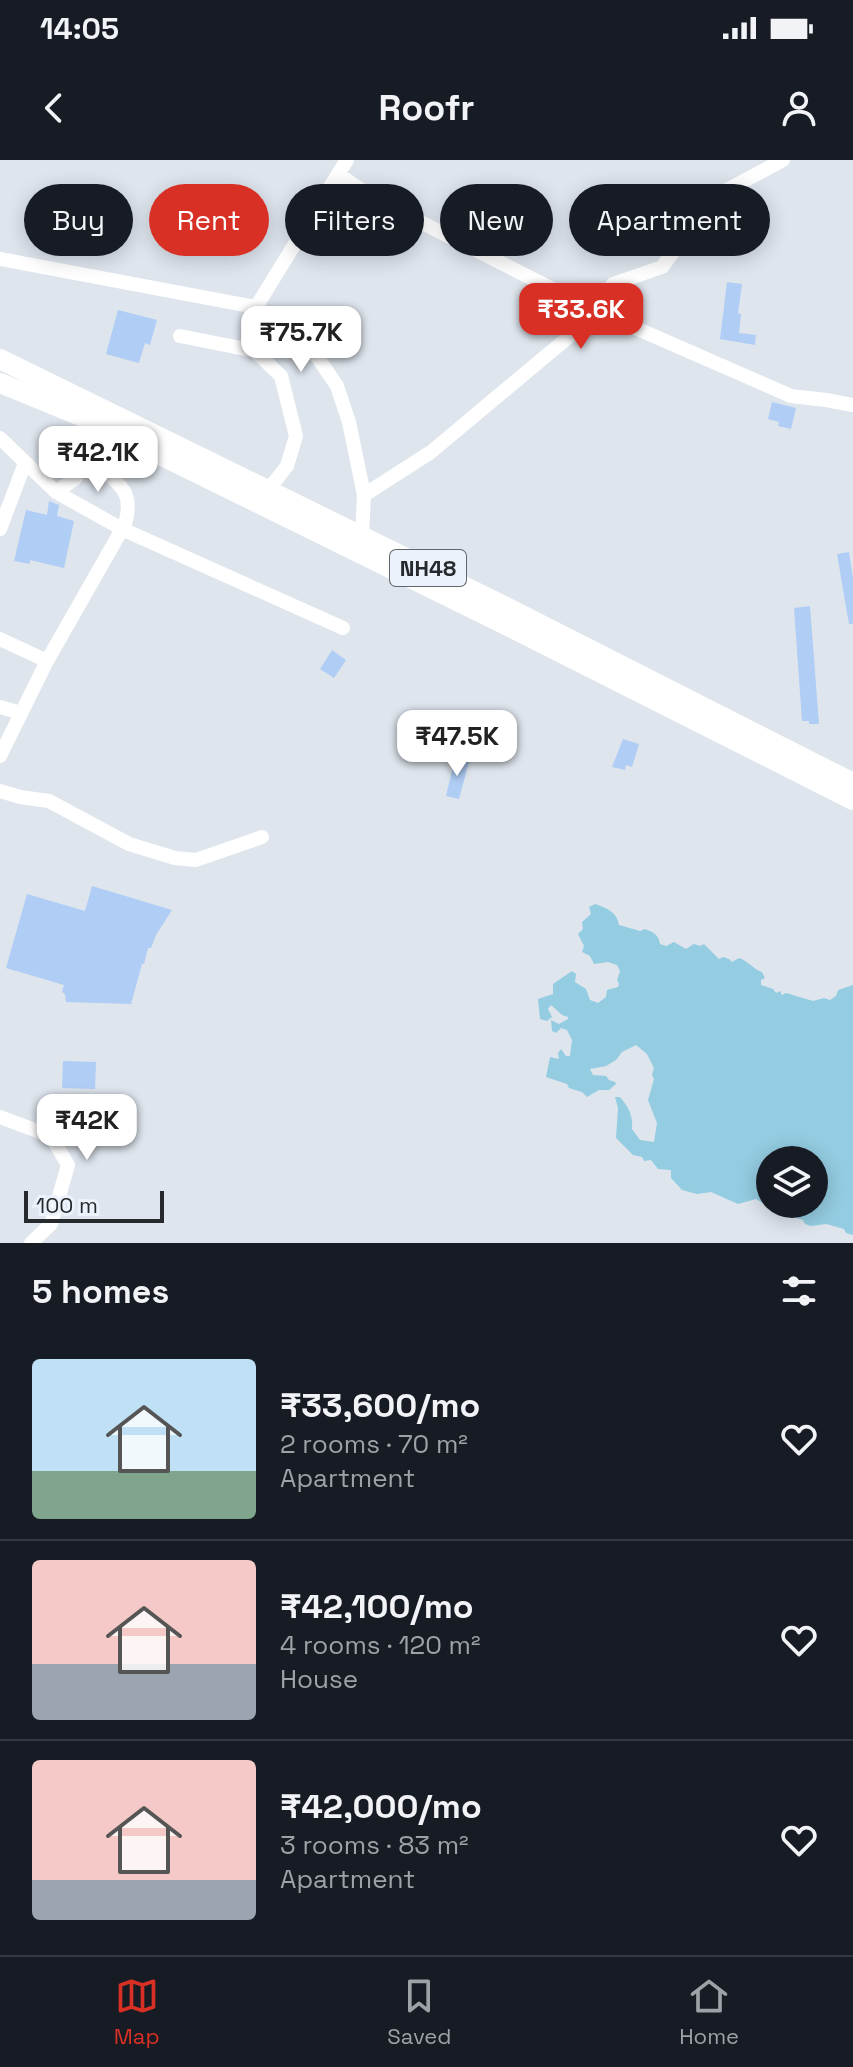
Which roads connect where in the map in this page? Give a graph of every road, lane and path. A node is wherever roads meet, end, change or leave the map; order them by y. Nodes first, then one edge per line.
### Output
1 (347, 160) edge
2 (783, 160) edge
3 (338, 174) junction
4 (0, 259) edge
5 (256, 307) junction
6 (592, 309) junction
7 (180, 336) dead end
8 (0, 359) edge
9 (0, 383) edge
10 (853, 405) edge
11 (83, 417) junction
12 (0, 438) edge
13 (90, 449) junction
14 (25, 463) junction
15 (268, 490) junction
16 (56, 492) junction
17 (364, 495) junction
18 (0, 529) edge
19 (122, 529) junction
20 (362, 536) junction
21 (343, 628) dead end
22 (0, 639) edge
23 (47, 661) junction
24 (0, 707) edge
25 (21, 713) junction
26 (0, 756) edge
27 (853, 783) edge
28 (0, 791) edge
29 (853, 800) edge
30 (262, 837) dead end
31 (0, 1117) edge
32 (31, 1243) edge

1 - 3 street
2 - 6 street
3 - 5 street
3 - 6 street
4 - 5 street
5 - 17 street
6 - 10 street
6 - 17 street
7 - 15 street
8 - 15 highway, NH48
9 - 11 highway, NH48
11 - 13 street
11 - 29 highway, NH48
12 - 14 street
13 - 16 street
13 - 19 street
14 - 16 street
14 - 18 street
15 - 20 highway, NH48
16 - 19 street
17 - 20 street
19 - 21 street
19 - 23 street
20 - 27 highway, NH48
22 - 23 street
23 - 25 street
24 - 25 street
25 - 26 street
28 - 30 street
31 - 32 street

